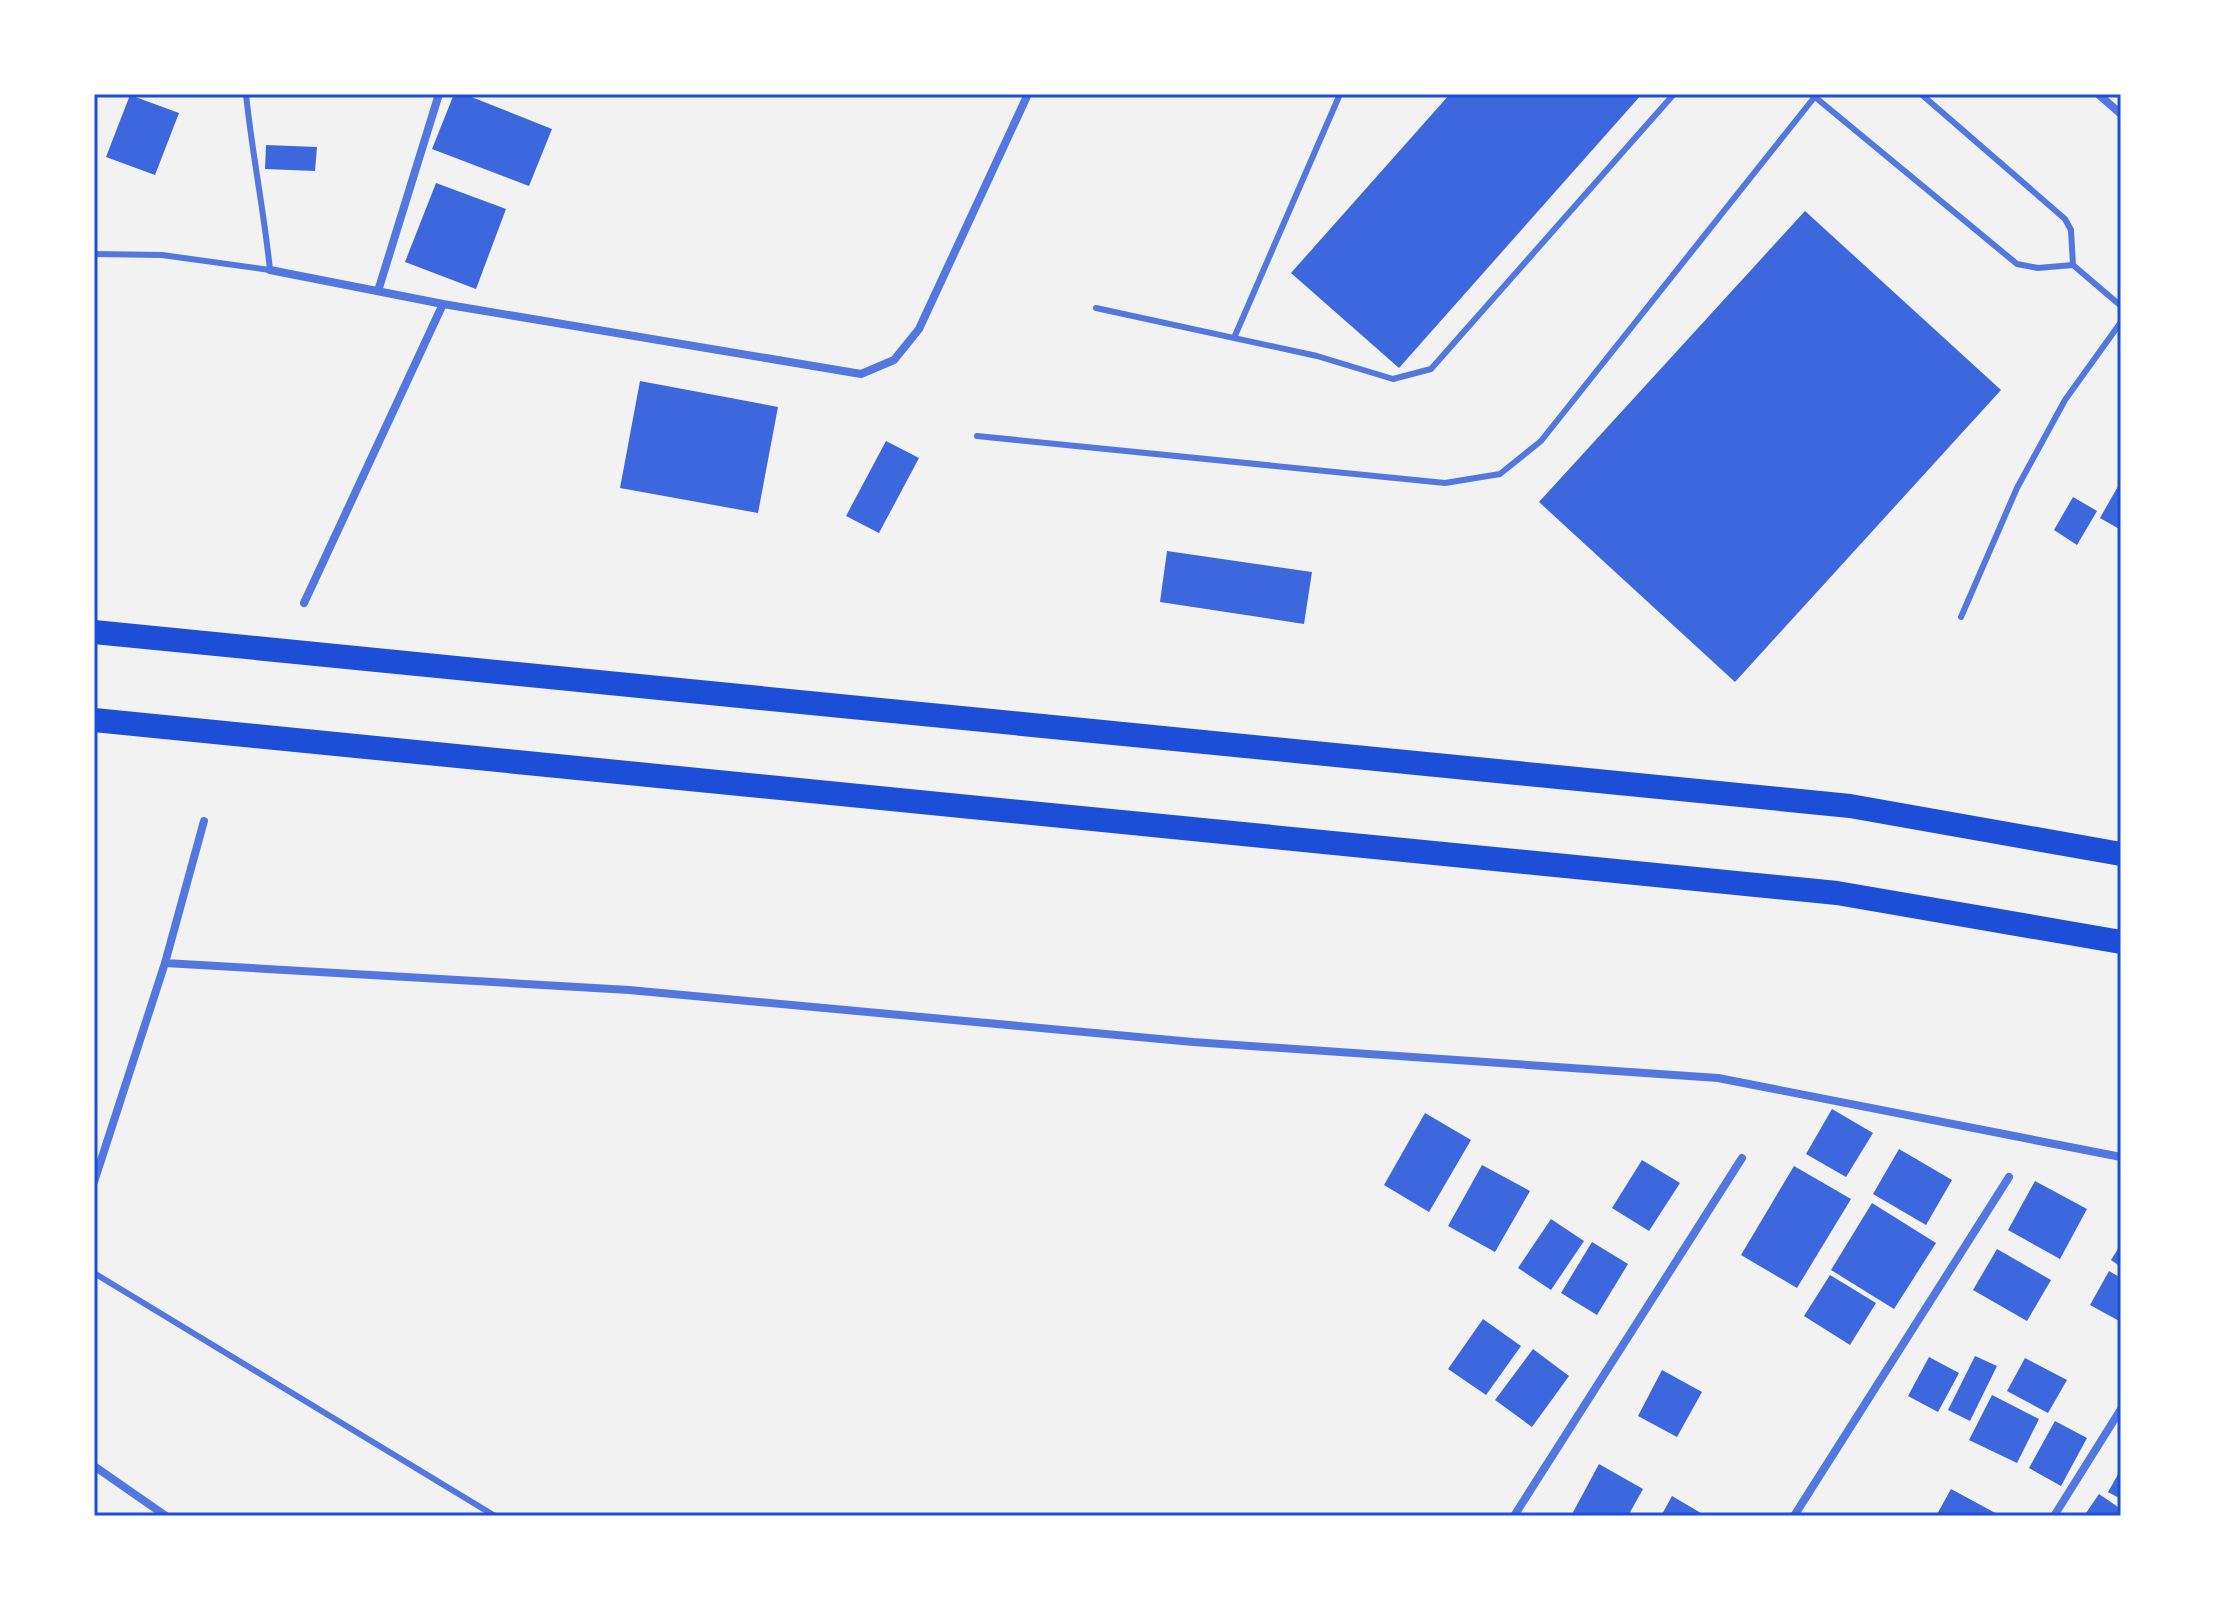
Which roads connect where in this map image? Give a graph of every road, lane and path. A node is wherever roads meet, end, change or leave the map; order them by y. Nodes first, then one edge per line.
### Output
1 (246, 94) edge
2 (439, 94) edge
3 (1028, 94) edge
4 (1340, 94) edge
5 (1674, 94) edge
6 (1921, 94) edge
7 (2100, 94) edge
8 (1816, 96) edge
9 (2121, 114) edge
10 (94, 254) edge
11 (2073, 265) junction
12 (270, 270) junction
13 (378, 291) junction
14 (443, 304) junction
15 (2121, 306) edge
16 (1096, 308) dead end
17 (2121, 322) edge
18 (1234, 338) junction
19 (977, 436) dead end
20 (304, 603) dead end
21 (1961, 617) dead end
22 (94, 632) edge
23 (94, 720) edge
24 (204, 821) dead end
25 (2121, 854) edge
26 (2121, 942) edge
27 (165, 963) junction
28 (2121, 1157) edge
29 (1742, 1158) dead end
30 (2009, 1177) dead end
31 (94, 1182) edge
32 (94, 1273) edge
33 (2121, 1409) edge
34 (94, 1466) edge
35 (166, 1516) edge
36 (495, 1516) edge
37 (1514, 1516) edge
38 (1794, 1516) edge
39 (2054, 1516) edge

1 - 12 lane
2 - 13 street
3 - 14 street
4 - 18 lane
5 - 18 lane
6 - 11 lane
7 - 9 street
8 - 11 lane
8 - 19 lane
10 - 12 lane
11 - 15 lane
12 - 13 street
13 - 14 street
14 - 20 street
16 - 18 lane
17 - 21 lane
22 - 25 highway
23 - 26 highway
24 - 27 street
27 - 28 street
27 - 31 street
29 - 37 street
30 - 38 street
32 - 36 lane
33 - 39 street
34 - 35 street

